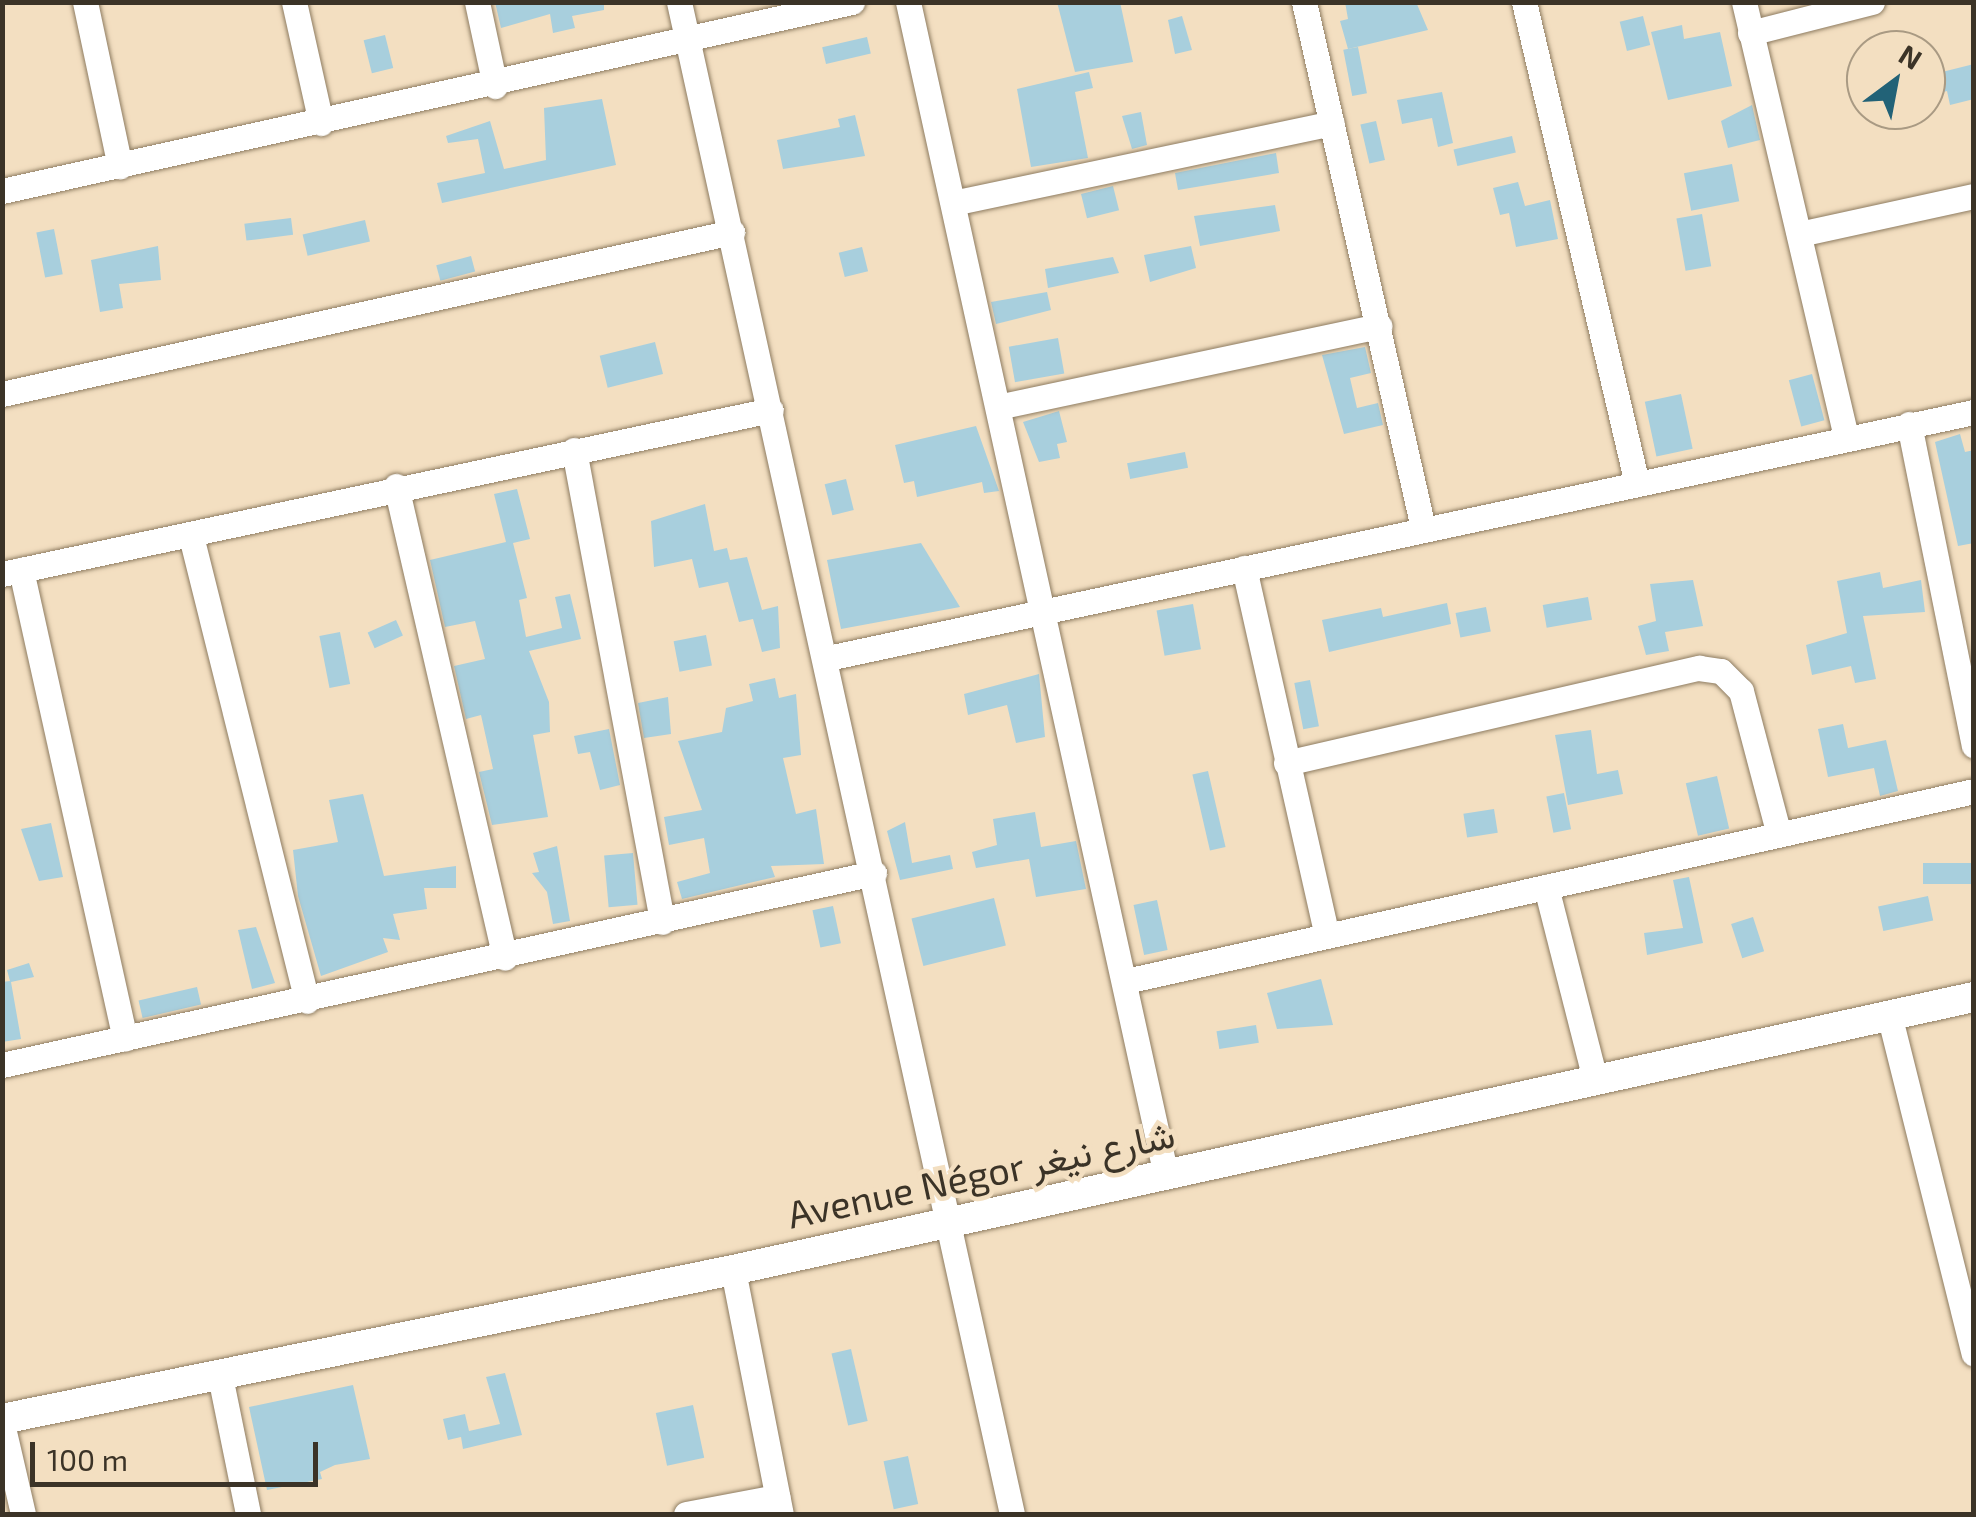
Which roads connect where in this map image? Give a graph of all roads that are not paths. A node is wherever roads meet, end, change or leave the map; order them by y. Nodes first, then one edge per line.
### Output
1 (85, 2) edge
2 (294, 2) edge
3 (477, 2) edge
4 (679, 2) edge
5 (852, 2) edge
6 (908, 2) edge
7 (1304, 2) edge
8 (1524, 2) edge
9 (1744, 2) edge
10 (1872, 2) edge
11 (1750, 33) junction
12 (687, 41) junction
13 (495, 86) junction
14 (1332, 122) junction
15 (321, 123) junction
16 (120, 166) junction
17 (2, 191) edge
18 (1974, 196) edge
19 (953, 203) junction
20 (732, 232) junction
21 (1800, 234) junction
22 (1378, 326) junction
23 (2, 394) edge
24 (998, 407) junction
25 (771, 410) junction
26 (1974, 412) edge
27 (1909, 424) junction
28 (1846, 438) junction
29 (574, 450) junction
30 (1636, 480) junction
31 (396, 486) junction
32 (1423, 528) junction
33 (191, 536) junction
34 (1244, 568) junction
35 (12, 572) edge
36 (1974, 612) edge
37 (1045, 614) junction
38 (1947, 618) junction
39 (828, 658) junction
40 (1974, 745) edge
41 (1286, 763) junction
42 (1974, 791) edge
43 (1778, 832) junction
44 (874, 873) junction
45 (1546, 886) junction
46 (662, 922) junction
47 (1326, 935) junction
48 (505, 958) junction
49 (1126, 981) junction
50 (1974, 997) edge
51 (307, 1001) junction
52 (1889, 1014) junction
53 (125, 1039) junction
54 (2, 1065) edge
55 (1594, 1076) junction
56 (1166, 1175) junction
57 (948, 1222) junction
58 (734, 1270) junction
59 (1974, 1354) edge
60 (220, 1376) junction
61 (2, 1421) edge
62 (779, 1506) edge
63 (23, 1514) edge
64 (248, 1514) edge
65 (686, 1514) edge
66 (1012, 1514) edge

1 - 16 street
2 - 15 street
3 - 13 street
4 - 12 street
5 - 12 street
6 - 19 street
7 - 14 street
8 - 30 street
9 - 11 street
10 - 11 street
11 - 21 street
12 - 13 street
12 - 20 street
13 - 15 street
14 - 19 street
14 - 22 street
15 - 16 street
16 - 17 street
18 - 21 street
19 - 24 street
20 - 23 street
20 - 25 street
21 - 28 street
22 - 24 street
22 - 32 street
24 - 37 street
25 - 29 street
25 - 39 street
26 - 27 street
27 - 28 street
27 - 38 street
28 - 30 street
29 - 31 street
29 - 46 street
30 - 32 street
31 - 33 street
31 - 48 street
32 - 34 street
33 - 35 street
33 - 51 street
34 - 37 street
34 - 41 street
35 - 53 street
36 - 38 street
37 - 39 street
37 - 49 street
38 - 40 street
39 - 44 street
41 - 43 street
41 - 47 street
42 - 43 street
43 - 45 street
44 - 46 street
44 - 57 street
45 - 47 street
45 - 55 street
46 - 48 street
47 - 49 street
48 - 51 street
49 - 56 street
50 - 52 main road, Avenue Négor شارع نيغر
51 - 53 street
52 - 55 main road, Avenue Négor شارع نيغر
52 - 59 street
53 - 54 street
55 - 56 main road, Avenue Négor شارع نيغر
56 - 57 main road, Avenue Négor شارع نيغر
57 - 58 main road, Avenue Négor شارع نيغر
57 - 66 street
58 - 60 main road, Avenue Négor شارع نيغر
58 - 62 street
60 - 61 main road, Avenue Négor شارع نيغر
60 - 64 street
61 - 63 street
62 - 65 street

